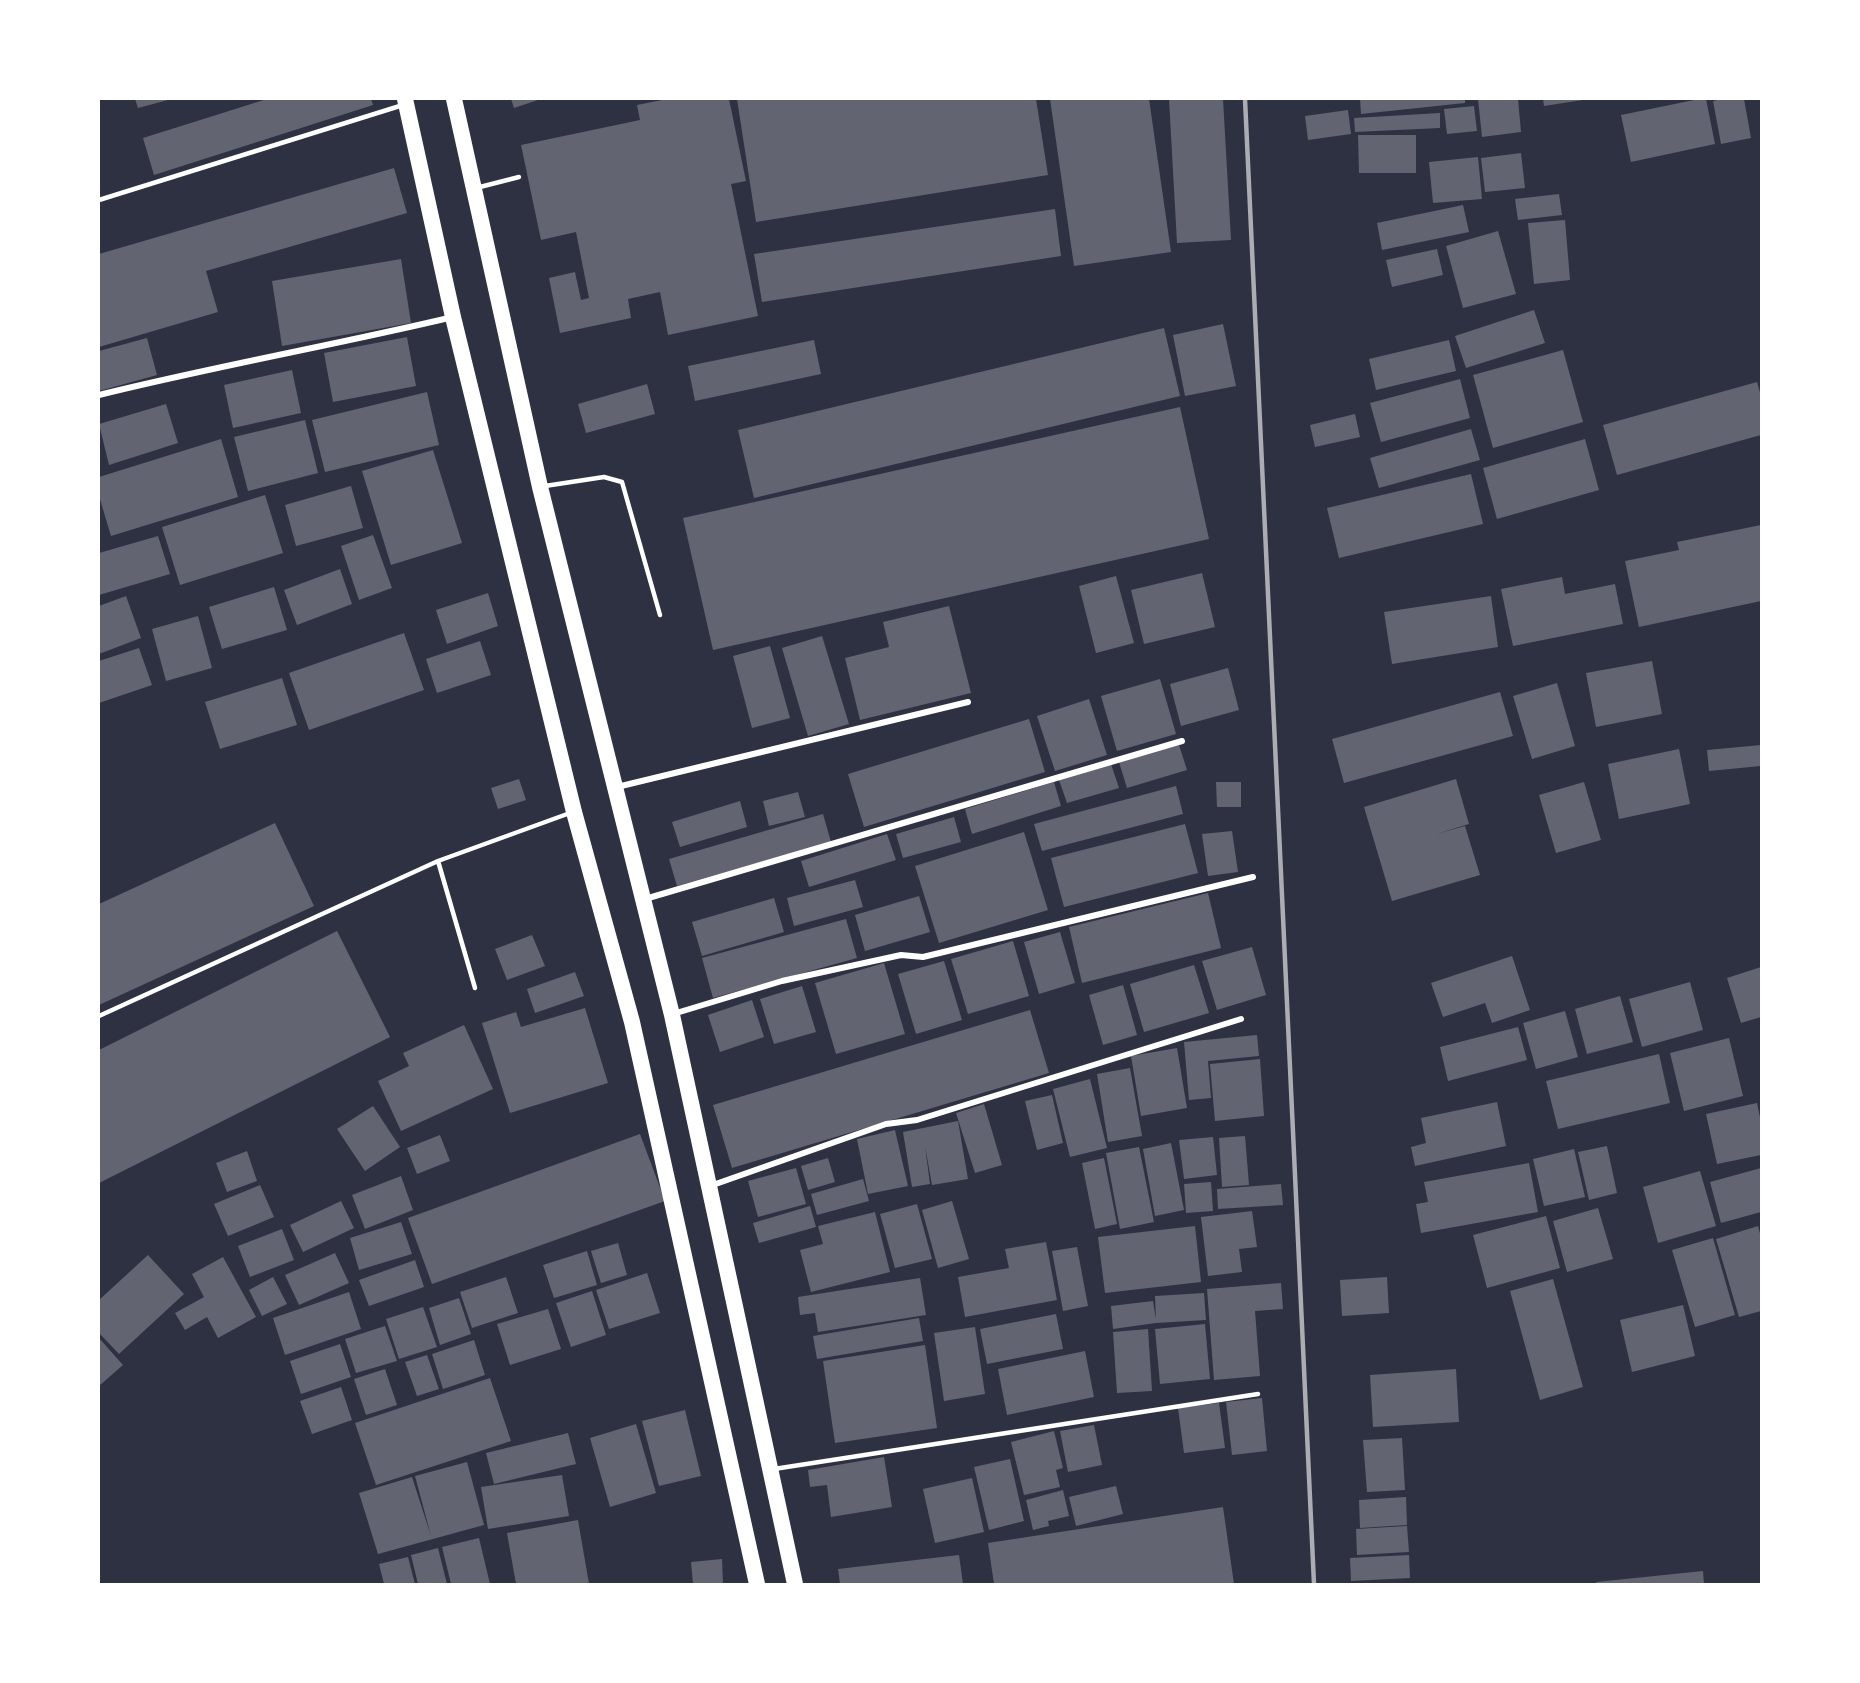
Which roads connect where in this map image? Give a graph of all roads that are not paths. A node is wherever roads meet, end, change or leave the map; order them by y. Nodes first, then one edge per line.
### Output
1 (454, 99) edge
2 (405, 102) edge
3 (519, 177) dead end
4 (473, 189) junction
5 (99, 200) edge
6 (453, 317) junction
7 (99, 395) edge
8 (540, 487) junction
9 (660, 615) dead end
10 (968, 702) dead end
11 (1182, 741) dead end
12 (613, 788) junction
13 (574, 812) junction
14 (438, 861) junction
15 (1253, 877) dead end
16 (642, 900) junction
17 (475, 988) dead end
18 (672, 1015) junction
19 (99, 1016) edge
20 (1241, 1019) dead end
21 (709, 1187) junction
22 (1258, 1394) dead end
23 (770, 1469) junction
24 (757, 1584) edge
25 (795, 1584) edge

1 - 4 highway
2 - 5 lane
2 - 6 highway
3 - 4 lane
4 - 8 highway
6 - 7 street
6 - 13 highway
8 - 9 lane
8 - 12 highway
10 - 12 street
11 - 16 street
12 - 16 highway
13 - 14 lane
13 - 24 highway
14 - 17 lane
14 - 19 lane
15 - 18 street
16 - 18 highway
18 - 21 highway
20 - 21 street
21 - 23 highway
22 - 23 lane
23 - 25 highway

